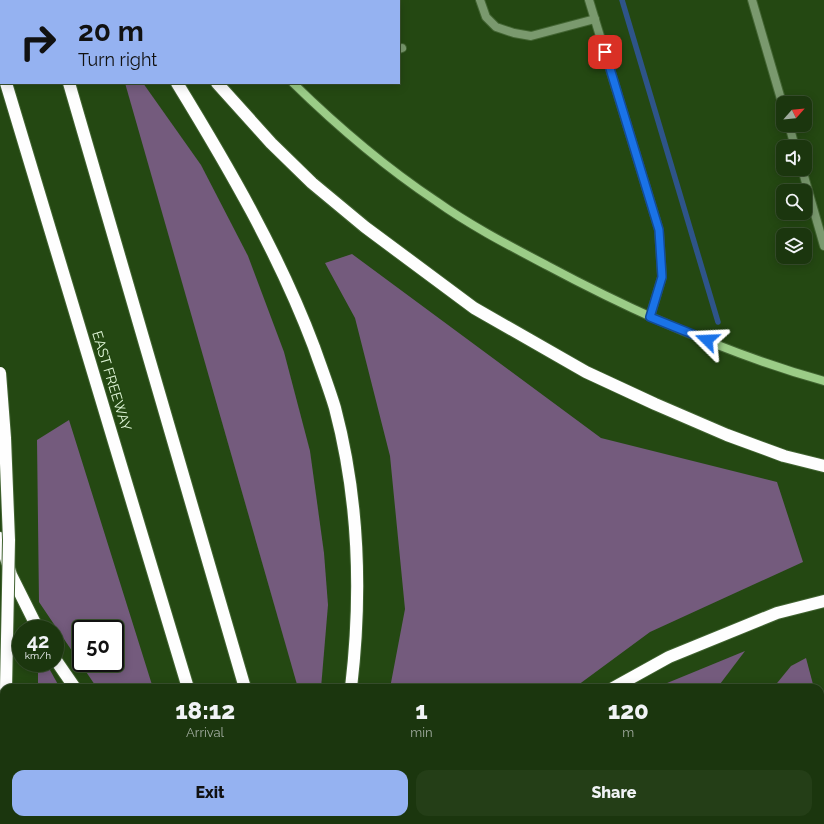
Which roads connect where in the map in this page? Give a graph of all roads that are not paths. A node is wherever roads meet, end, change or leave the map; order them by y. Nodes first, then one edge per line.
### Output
1 (480, 0) edge
2 (590, 0) edge
3 (752, 0) edge
4 (595, 19) junction
5 (6, 84) edge
6 (69, 84) edge
7 (178, 84) edge
8 (218, 84) edge
9 (294, 84) edge
10 (780, 96) edge
11 (804, 176) edge
12 (824, 246) edge
13 (650, 317) junction
14 (0, 373) edge
15 (824, 381) edge
16 (824, 466) edge
17 (0, 538) edge
18 (824, 601) edge
19 (34, 620) edge
20 (64, 672) edge
21 (6, 684) edge
22 (72, 684) edge
23 (187, 684) edge
24 (244, 684) edge
25 (351, 684) edge
26 (621, 684) edge

1 - 4 lane
2 - 4 lane
3 - 10 lane
4 - 13 lane
5 - 23 highway, EAST FREEWAY
6 - 24 highway
7 - 25 highway
8 - 16 highway
9 - 13 main road
11 - 12 lane
13 - 15 main road
14 - 21 highway, bridge
17 - 19 highway
18 - 26 highway
20 - 22 highway

